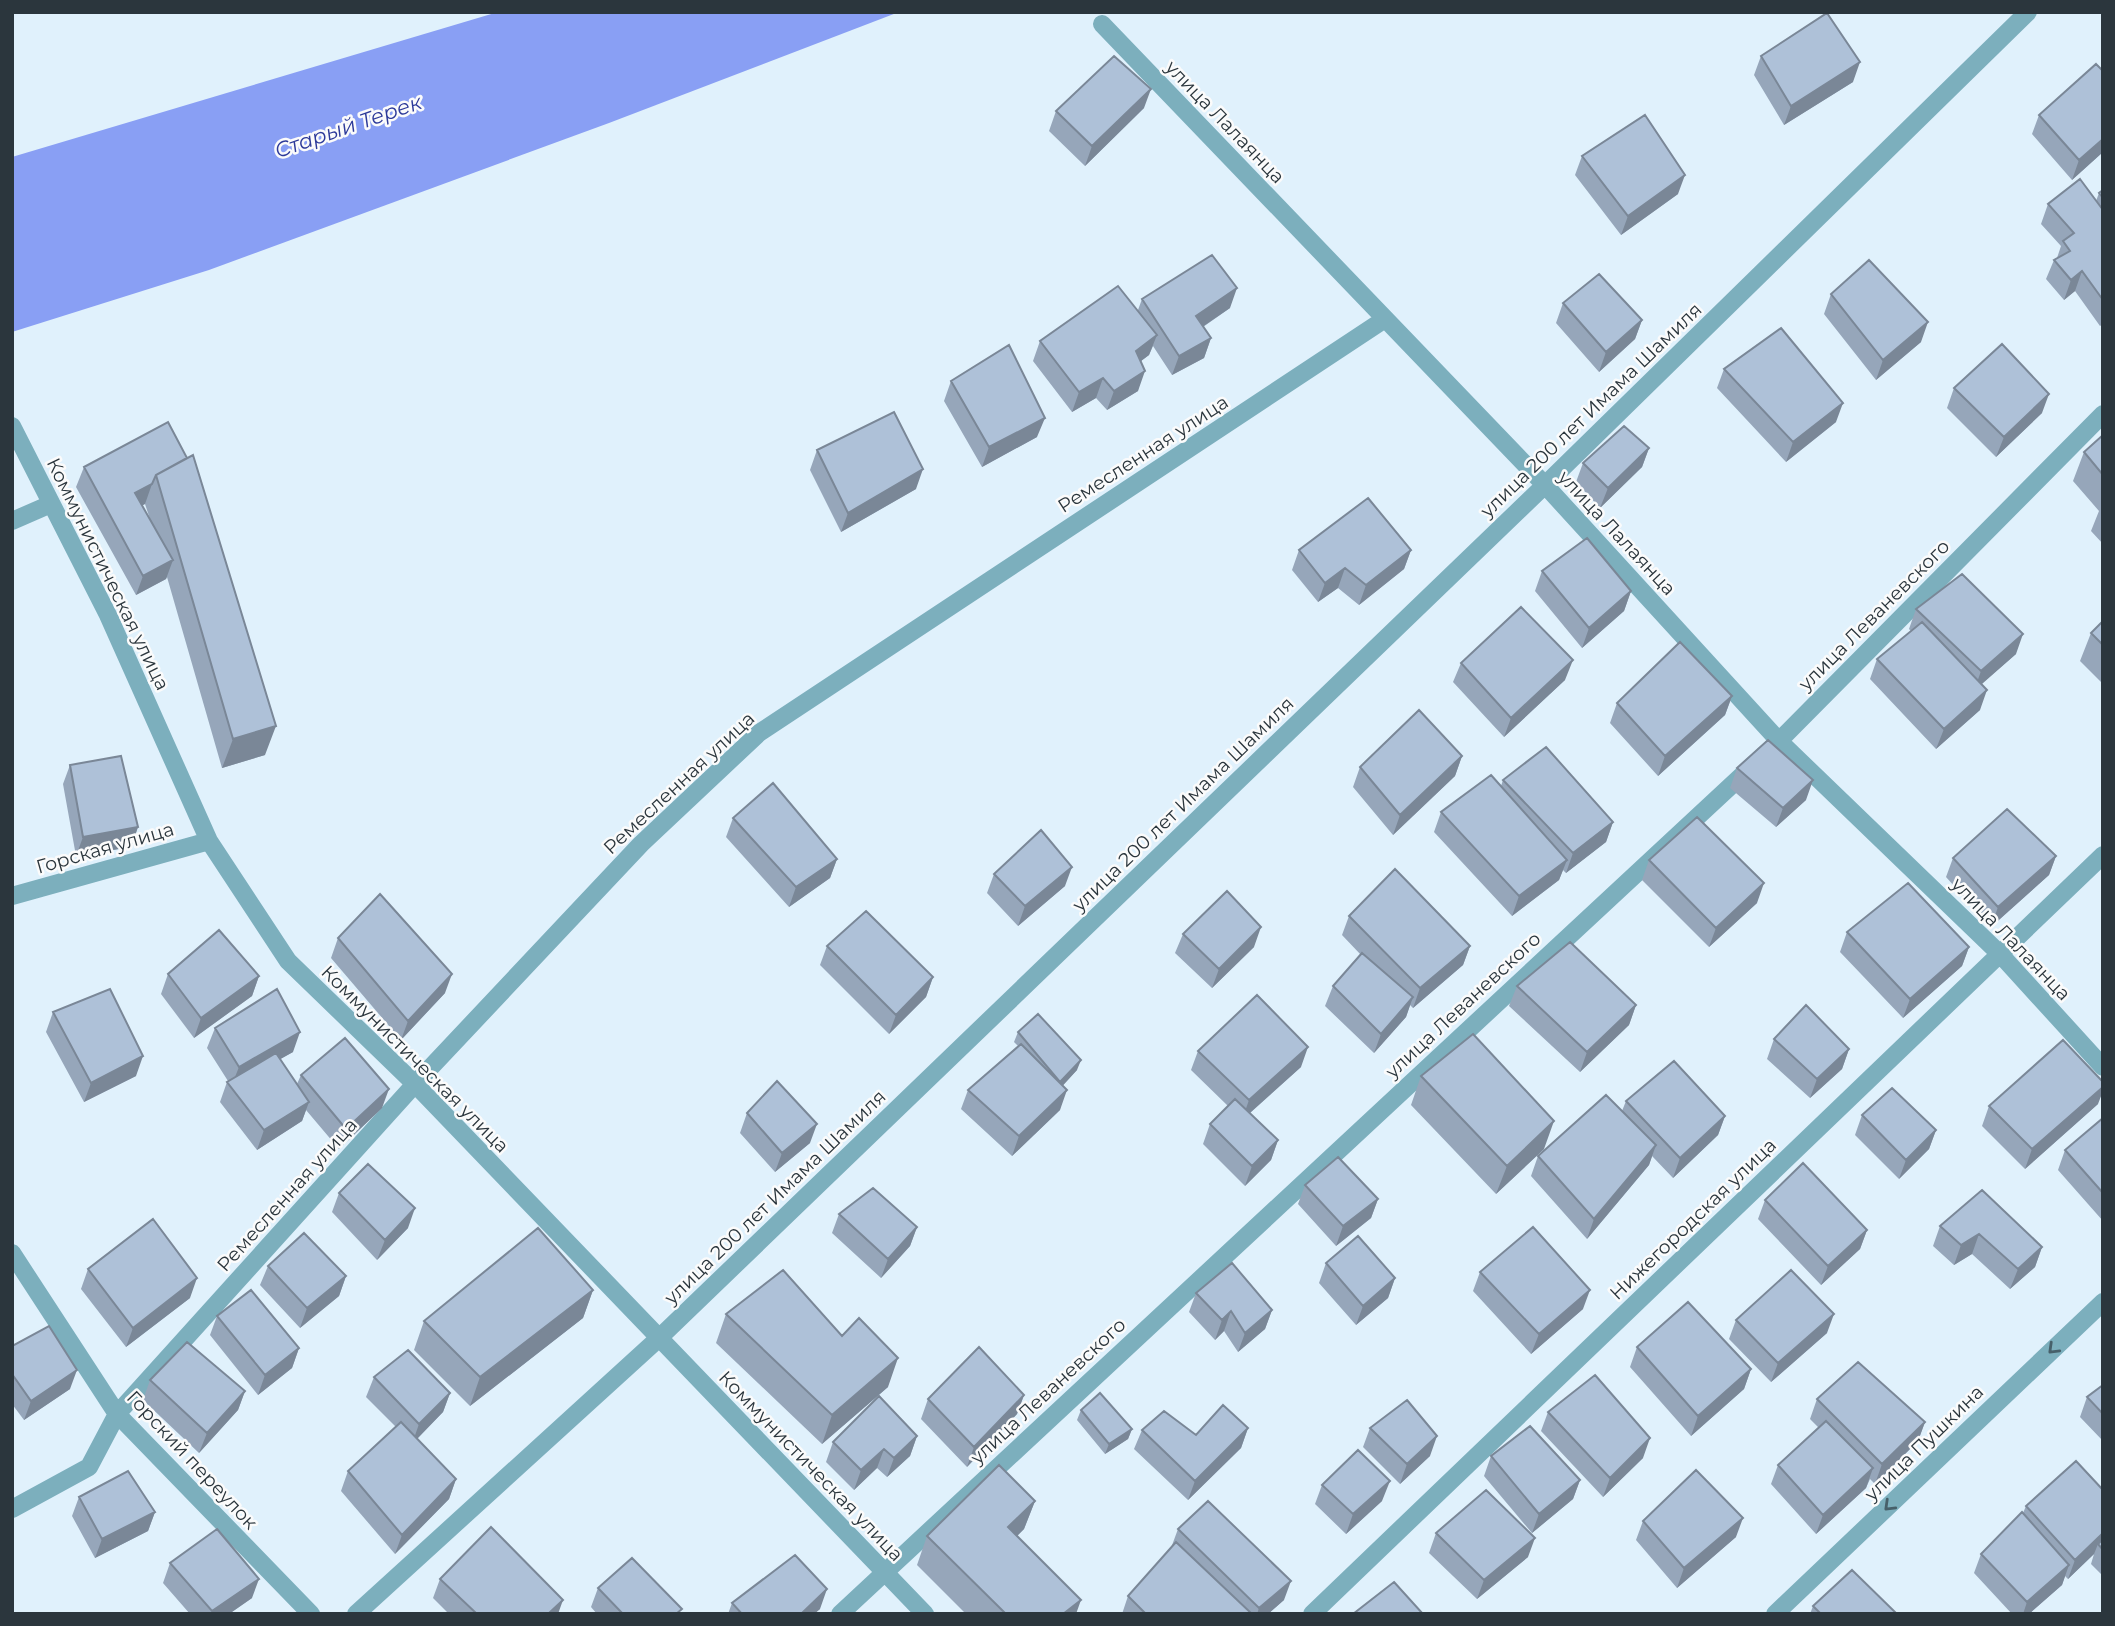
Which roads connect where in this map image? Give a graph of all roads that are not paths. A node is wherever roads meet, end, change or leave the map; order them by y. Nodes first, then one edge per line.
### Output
1 (2028, 12) edge
2 (1102, 24) dead end
3 (1385, 319) junction
4 (2103, 414) edge
5 (14, 430) edge
6 (1545, 485) junction
7 (51, 504) junction
8 (12, 521) edge
9 (1779, 741) junction
10 (209, 841) junction
11 (2103, 855) edge
12 (12, 896) edge
13 (2000, 954) junction
14 (2103, 1067) edge
15 (415, 1084) junction
16 (12, 1253) edge
17 (2103, 1302) edge
18 (658, 1339) junction
19 (117, 1414) junction
20 (12, 1509) edge
21 (884, 1571) junction
22 (310, 1614) edge
23 (356, 1614) edge
24 (840, 1614) edge
25 (925, 1614) edge
26 (1312, 1614) edge
27 (1775, 1614) edge

1 - 6 street, улица 200 лет Имама Шамиля
2 - 3 street, улица Лалаянца
3 - 6 street, улица Лалаянца
3 - 15 street, Ремесленная улица
4 - 9 street, улица Леваневского
5 - 7 street, Коммунистическая улица
6 - 9 street, улица Лалаянца
6 - 18 street, улица 200 лет Имама Шамиля
7 - 8 street
7 - 10 street, Коммунистическая улица
9 - 13 street, улица Лалаянца
9 - 21 street, улица Леваневского
10 - 12 street, Горская улица
10 - 15 street, Коммунистическая улица
11 - 13 street, Нижегородская улица
13 - 14 street, улица Лалаянца
13 - 26 street, Нижегородская улица
15 - 18 street, Коммунистическая улица
15 - 19 street, Ремесленная улица
16 - 19 street, Горский переулок
17 -> 27 street, улица Пушкина
18 - 21 street, Коммунистическая улица
18 - 23 street, улица 200 лет Имама Шамиля
19 - 20 street, Ремесленная улица
19 - 22 street, Горский переулок
21 - 24 street, улица Леваневского
21 - 25 street, Коммунистическая улица

